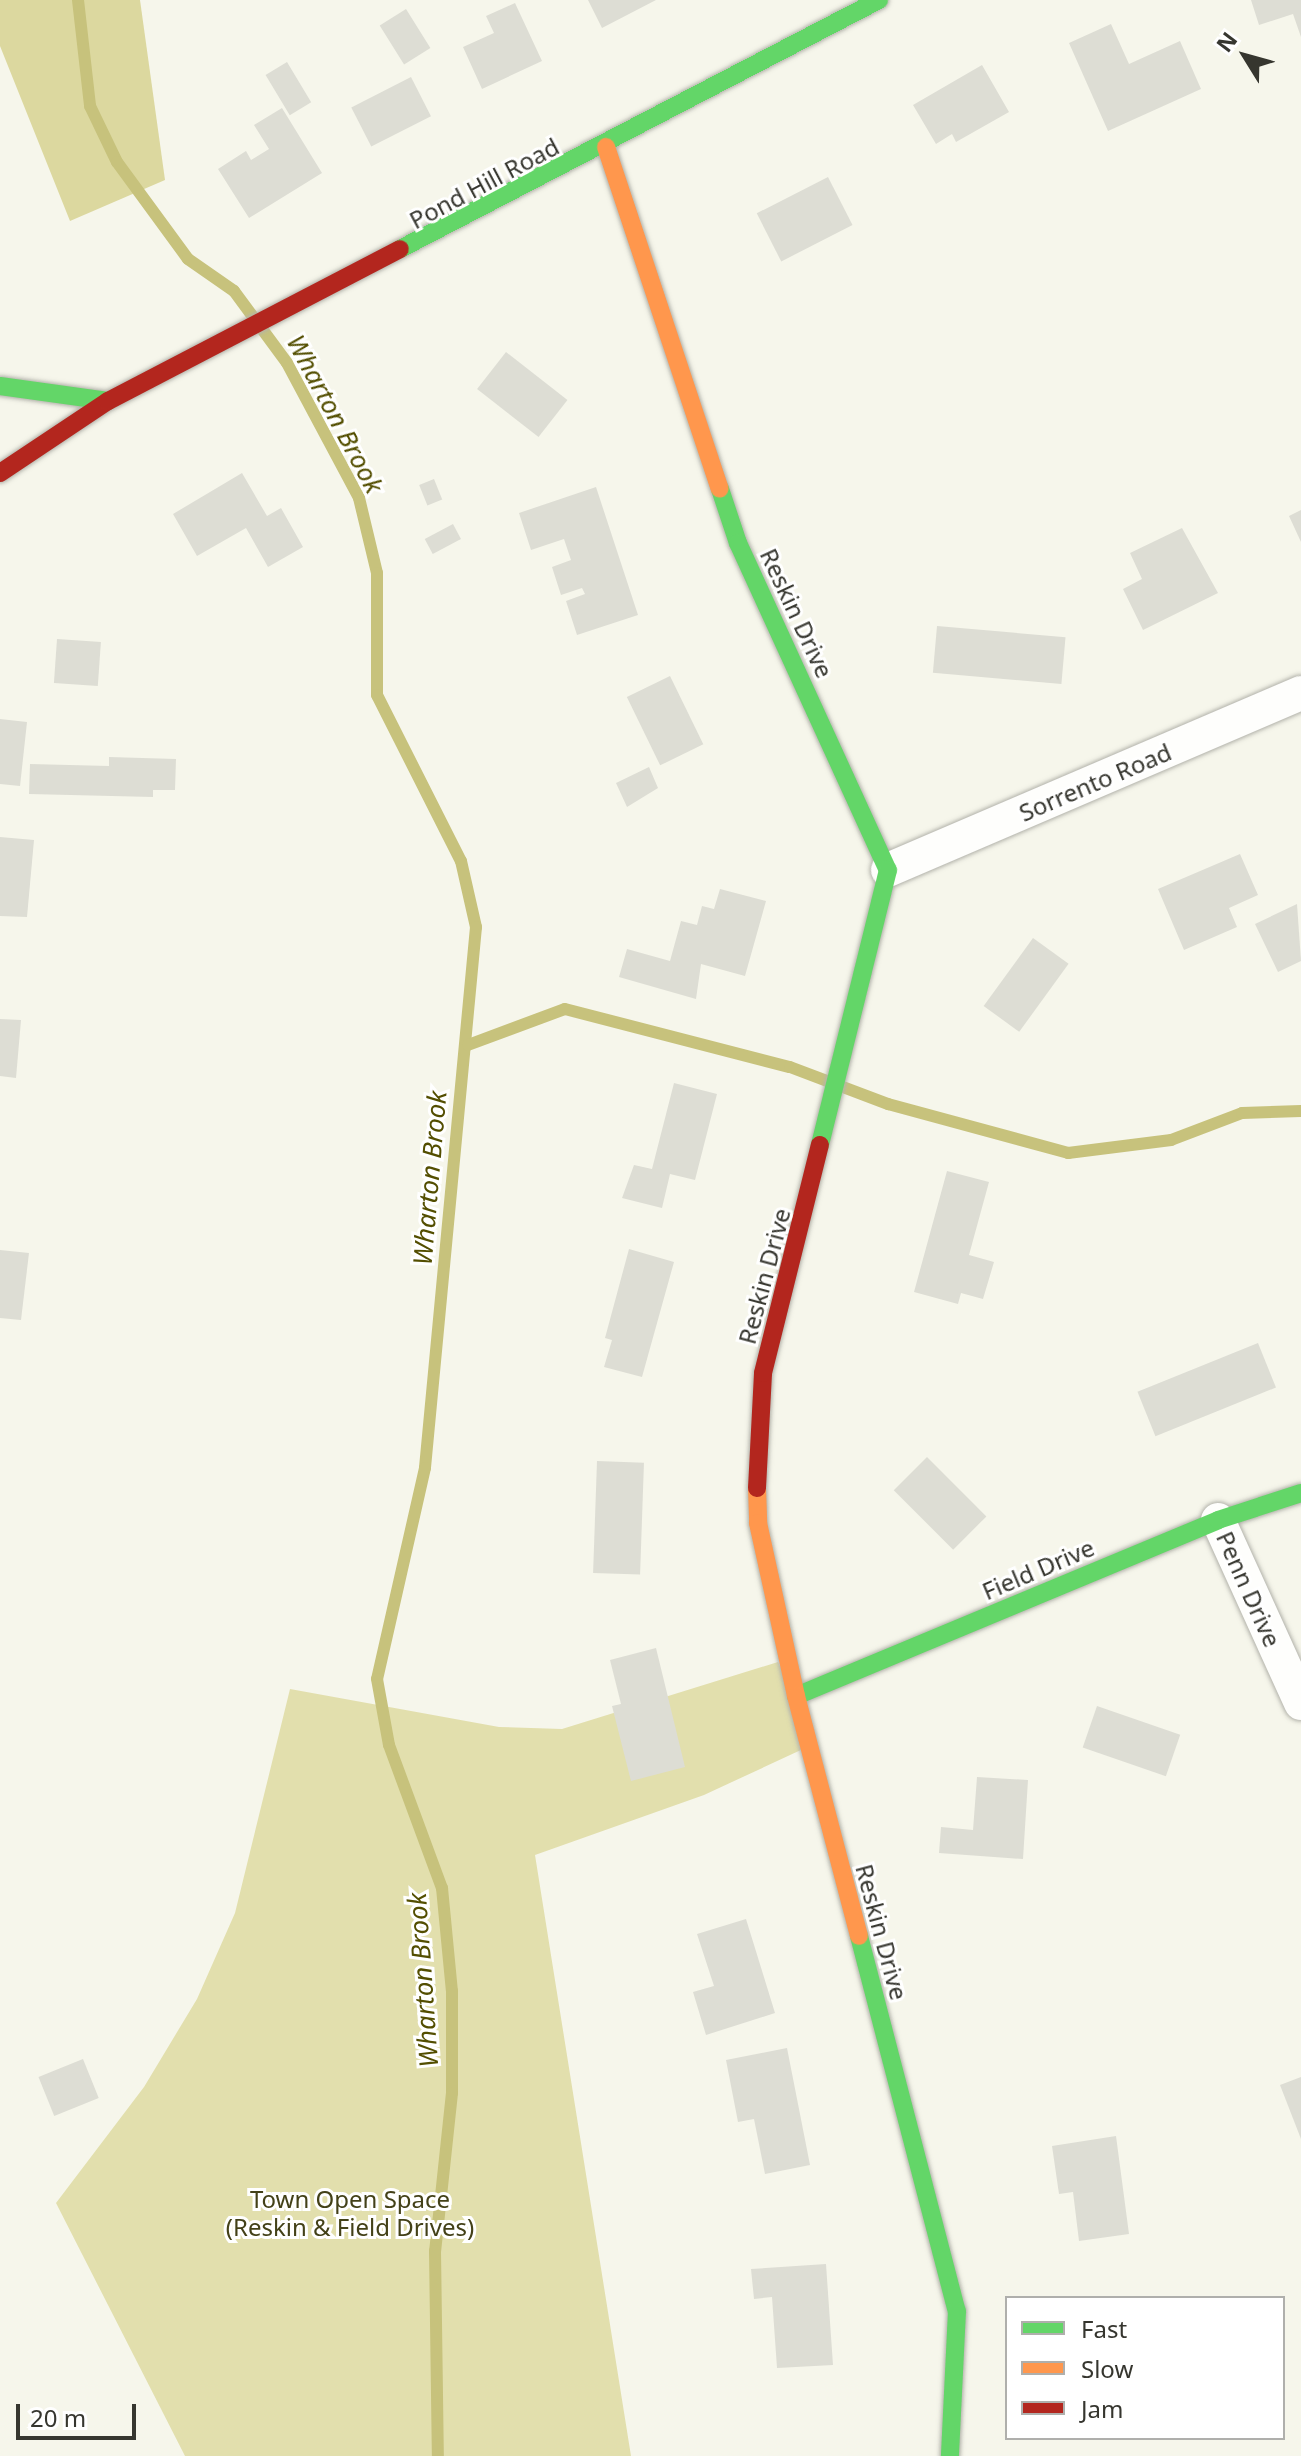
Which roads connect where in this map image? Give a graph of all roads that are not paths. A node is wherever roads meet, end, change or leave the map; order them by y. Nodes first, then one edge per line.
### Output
1 (879, 0) edge
2 (606, 147) junction
3 (0, 386) edge
4 (108, 401) junction
5 (0, 473) edge
6 (1301, 693) edge
7 (888, 870) junction
8 (1301, 1493) edge
9 (1218, 1520) junction
10 (796, 1696) junction
11 (1301, 1703) edge
12 (950, 2456) edge

1 - 2 street, Pond Hill Road
2 - 4 street, Pond Hill Road
2 - 7 street, Reskin Drive
3 - 4 street
4 - 5 street, Pond Hill Road
6 - 7 street, Sorrento Road
7 - 10 street, Reskin Drive
8 - 9 street, Field Drive
9 - 10 street, Field Drive
9 - 11 street, Penn Drive
10 - 12 street, Reskin Drive

